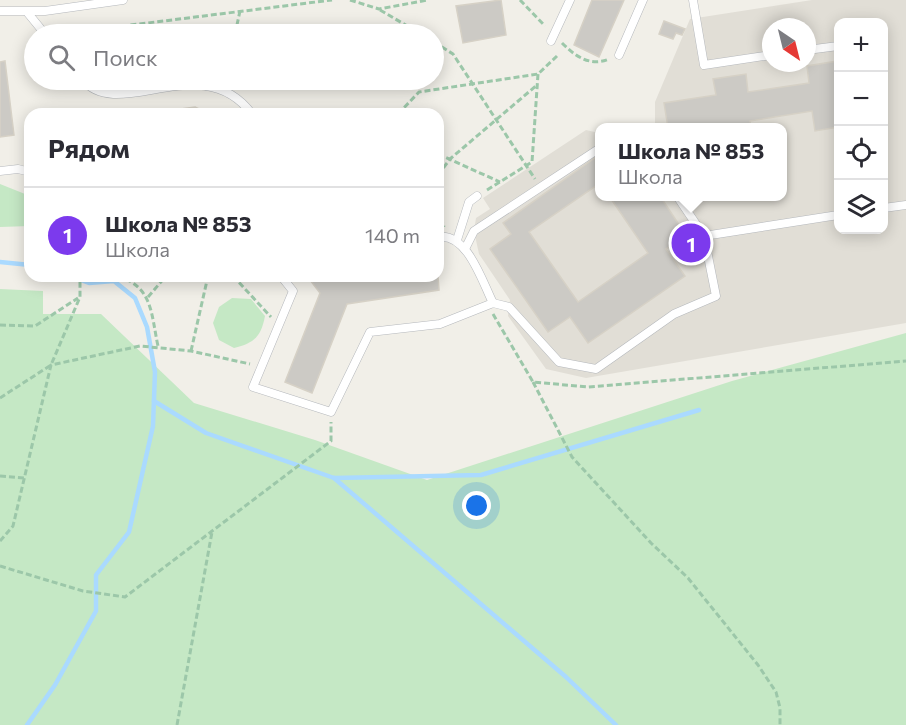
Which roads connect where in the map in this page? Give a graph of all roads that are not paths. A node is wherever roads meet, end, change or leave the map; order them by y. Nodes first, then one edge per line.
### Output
1 (123, 0) edge
2 (570, 0) edge
3 (643, 0) edge
4 (693, 0) edge
5 (0, 11) edge
6 (27, 12) junction
7 (37, 24) edge
8 (551, 41) dead end
9 (834, 47) edge
10 (816, 49) edge
11 (619, 55) dead end
12 (762, 56) edge
13 (93, 90) edge
14 (141, 90) edge
15 (219, 90) edge
16 (247, 108) edge
17 (595, 151) edge
18 (24, 170) edge
19 (0, 171) edge
20 (477, 196) road end
21 (680, 201) edge
22 (906, 205) edge
23 (888, 207) edge
24 (834, 216) edge
25 (705, 236) junction
26 (444, 237) edge
27 (457, 240) junction
28 (465, 249) junction
29 (286, 282) edge
30 (490, 304) junction

1 - 6 lane
2 - 8 lane
3 - 11 lane
4 - 12 lane
5 - 6 lane
6 - 7 lane
9 - 10 lane
13 - 14 lane
15 - 16 lane
17 - 28 lane
18 - 19 lane
20 - 27 lane
21 - 25 lane
22 - 23 lane
24 - 25 lane
25 - 30 lane
26 - 27 lane
27 - 28 lane
28 - 30 lane
29 - 30 lane

